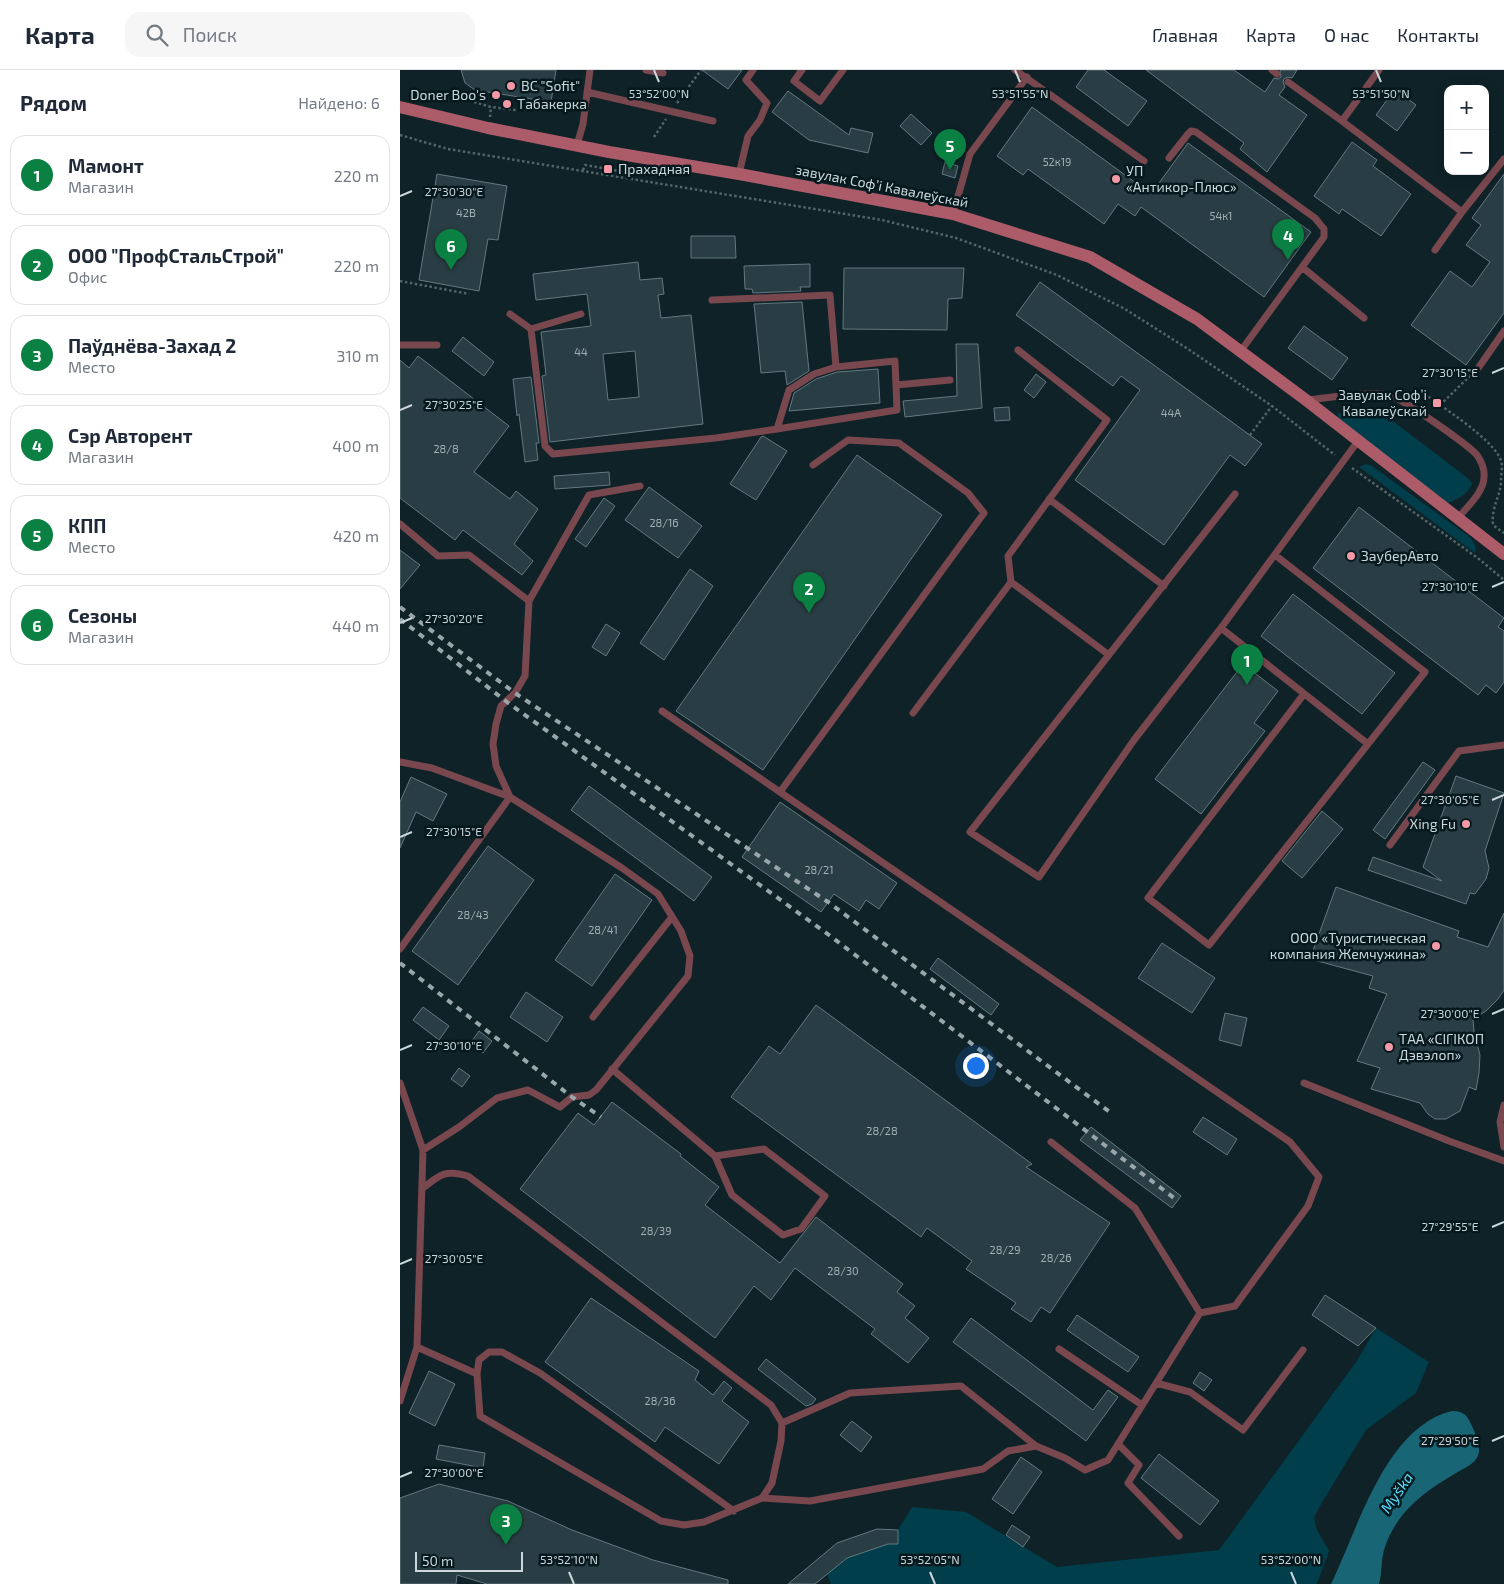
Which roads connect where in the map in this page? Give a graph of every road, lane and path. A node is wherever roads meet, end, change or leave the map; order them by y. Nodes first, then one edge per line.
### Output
1 (590, 70) edge
2 (646, 70) edge
3 (753, 70) edge
4 (802, 70) edge
5 (843, 70) edge
6 (1015, 70) edge
7 (1379, 70) edge
8 (663, 73) dead end
9 (1027, 77) junction
10 (1288, 82) dead end
11 (587, 92) junction
12 (474, 102) dead end
13 (400, 107) edge
14 (516, 110) dead end
15 (1342, 121) junction
16 (713, 122) dead end
17 (400, 135) edge
18 (577, 145) junction
19 (1169, 158) dead end
20 (1504, 158) edge
21 (1144, 161) dead end
22 (583, 170) junction
23 (739, 174) junction
24 (618, 176) junction
25 (1462, 212) junction
26 (953, 214) junction
27 (1435, 250) dead end
28 (1302, 267) junction
29 (400, 281) edge
30 (469, 294) dead end
31 (712, 300) dead end
32 (510, 314) dead end
33 (581, 314) dead end
34 (1364, 318) dead end
35 (531, 329) junction
36 (1504, 331) edge
37 (400, 344) edge
38 (437, 345) dead end
39 (1018, 350) dead end
40 (1240, 352) junction
41 (1479, 366) joint
42 (836, 367) junction
43 (950, 380) dead end
44 (896, 385) junction
45 (1420, 391) dead end
46 (1306, 400) junction
47 (1272, 406) junction
48 (1440, 406) junction
49 (777, 429) junction
50 (1250, 435) dead end
51 (1358, 441) junction
52 (1343, 461) junction
53 (813, 464) dead end
54 (640, 486) dead end
55 (1235, 494) dead end
56 (1049, 499) junction
57 (1458, 518) junction
58 (400, 524) edge
59 (1504, 533) edge
60 (1504, 554) edge
61 (1274, 555) junction
62 (1504, 580) edge
63 (1011, 582) junction
64 (1164, 586) junction
65 (529, 601) junction
66 (1221, 628) junction
67 (1109, 655) junction
68 (1304, 694) junction
69 (662, 711) dead end
70 (912, 712) dead end
71 (1368, 744) junction
72 (1504, 745) edge
73 (400, 762) edge
74 (780, 792) junction
75 (510, 797) junction
76 (1390, 845) dead end
77 (672, 918) junction
78 (400, 949) edge
79 (593, 1017) dead end
80 (612, 1069) junction
81 (400, 1082) edge
82 (1304, 1083) dead end
83 (1504, 1105) edge
84 (1050, 1142) dead end
85 (1504, 1148) edge
86 (423, 1150) junction
87 (715, 1156) junction
88 (1504, 1161) edge
89 (422, 1189) junction
90 (1200, 1313) junction
91 (416, 1347) junction
92 (1059, 1349) dead end
93 (1303, 1350) dead end
94 (477, 1374) junction
95 (1156, 1383) junction
96 (400, 1401) edge
97 (1142, 1405) junction
98 (782, 1423) junction
99 (1118, 1444) junction
100 (1036, 1446) junction
101 (762, 1498) junction
102 (734, 1511) junction
103 (1179, 1536) dead end

1 - 11 lane
2 - 8 lane
3 - 23 lane
4 - 5 lane
6 - 9 lane
7 - 15 lane
9 - 21 lane
9 - 26 lane
10 - 15 lane
11 - 16 lane
11 - 18 lane
12 - 14 path
13 - 18 street, завулак Софʼі Кавалеўскай
15 - 25 lane
17 - 22 path
18 - 23 street, завулак Софʼі Кавалеўскай
19 - 28 lane
20 - 25 lane
22 - 24 path
22 - 24 path
23 - 26 street, завулак Софʼі Кавалеўскай
24 - 47 path
25 - 27 lane
26 - 40 street, завулак Софʼі Кавалеўскай
28 - 34 lane
28 - 40 lane
29 - 30 path
31 - 42 lane
32 - 35 lane
33 - 35 lane
35 - 49 lane
36 - 41 lane
37 - 38 lane
39 - 56 lane
40 - 46 street, завулак Софʼі Кавалеўскай
41 - 48 path
42 - 44 lane
42 - 49 lane
43 - 44 lane
44 - 49 lane
45 - 48 path
46 - 51 street, завулак Софʼі Кавалеўскай
46 - 57 lane
47 - 50 path
47 - 52 path
48 - 59 path
51 - 52 lane
51 - 57 street, завулак Софʼі Кавалеўскай
52 - 61 lane
52 - 62 path
53 - 74 lane
54 - 65 lane
55 - 64 lane
56 - 63 lane
56 - 64 lane
57 - 60 street, завулак Софʼі Кавалеўскай
58 - 65 lane
61 - 66 lane
61 - 71 lane
63 - 67 lane
63 - 70 lane
64 - 67 lane
65 - 75 lane
66 - 67 lane
66 - 68 lane
68 - 71 lane
68 - 71 lane
69 - 74 lane
72 - 76 lane
73 - 75 lane
74 - 90 lane
75 - 77 lane
75 - 78 lane
77 - 79 lane
77 - 80 lane
80 - 86 lane
80 - 87 lane
81 - 86 lane
82 - 88 lane
83 - 85 lane
84 - 90 lane
86 - 89 lane
87 - 87 lane
89 - 91 lane
89 - 98 lane
90 - 95 lane
91 - 94 lane
91 - 96 lane
92 - 97 lane
93 - 95 lane
94 - 102 lane
94 - 102 lane
95 - 97 lane
97 - 99 lane
98 - 100 lane
98 - 101 lane
99 - 100 lane
99 - 103 lane
100 - 101 lane
101 - 102 lane

